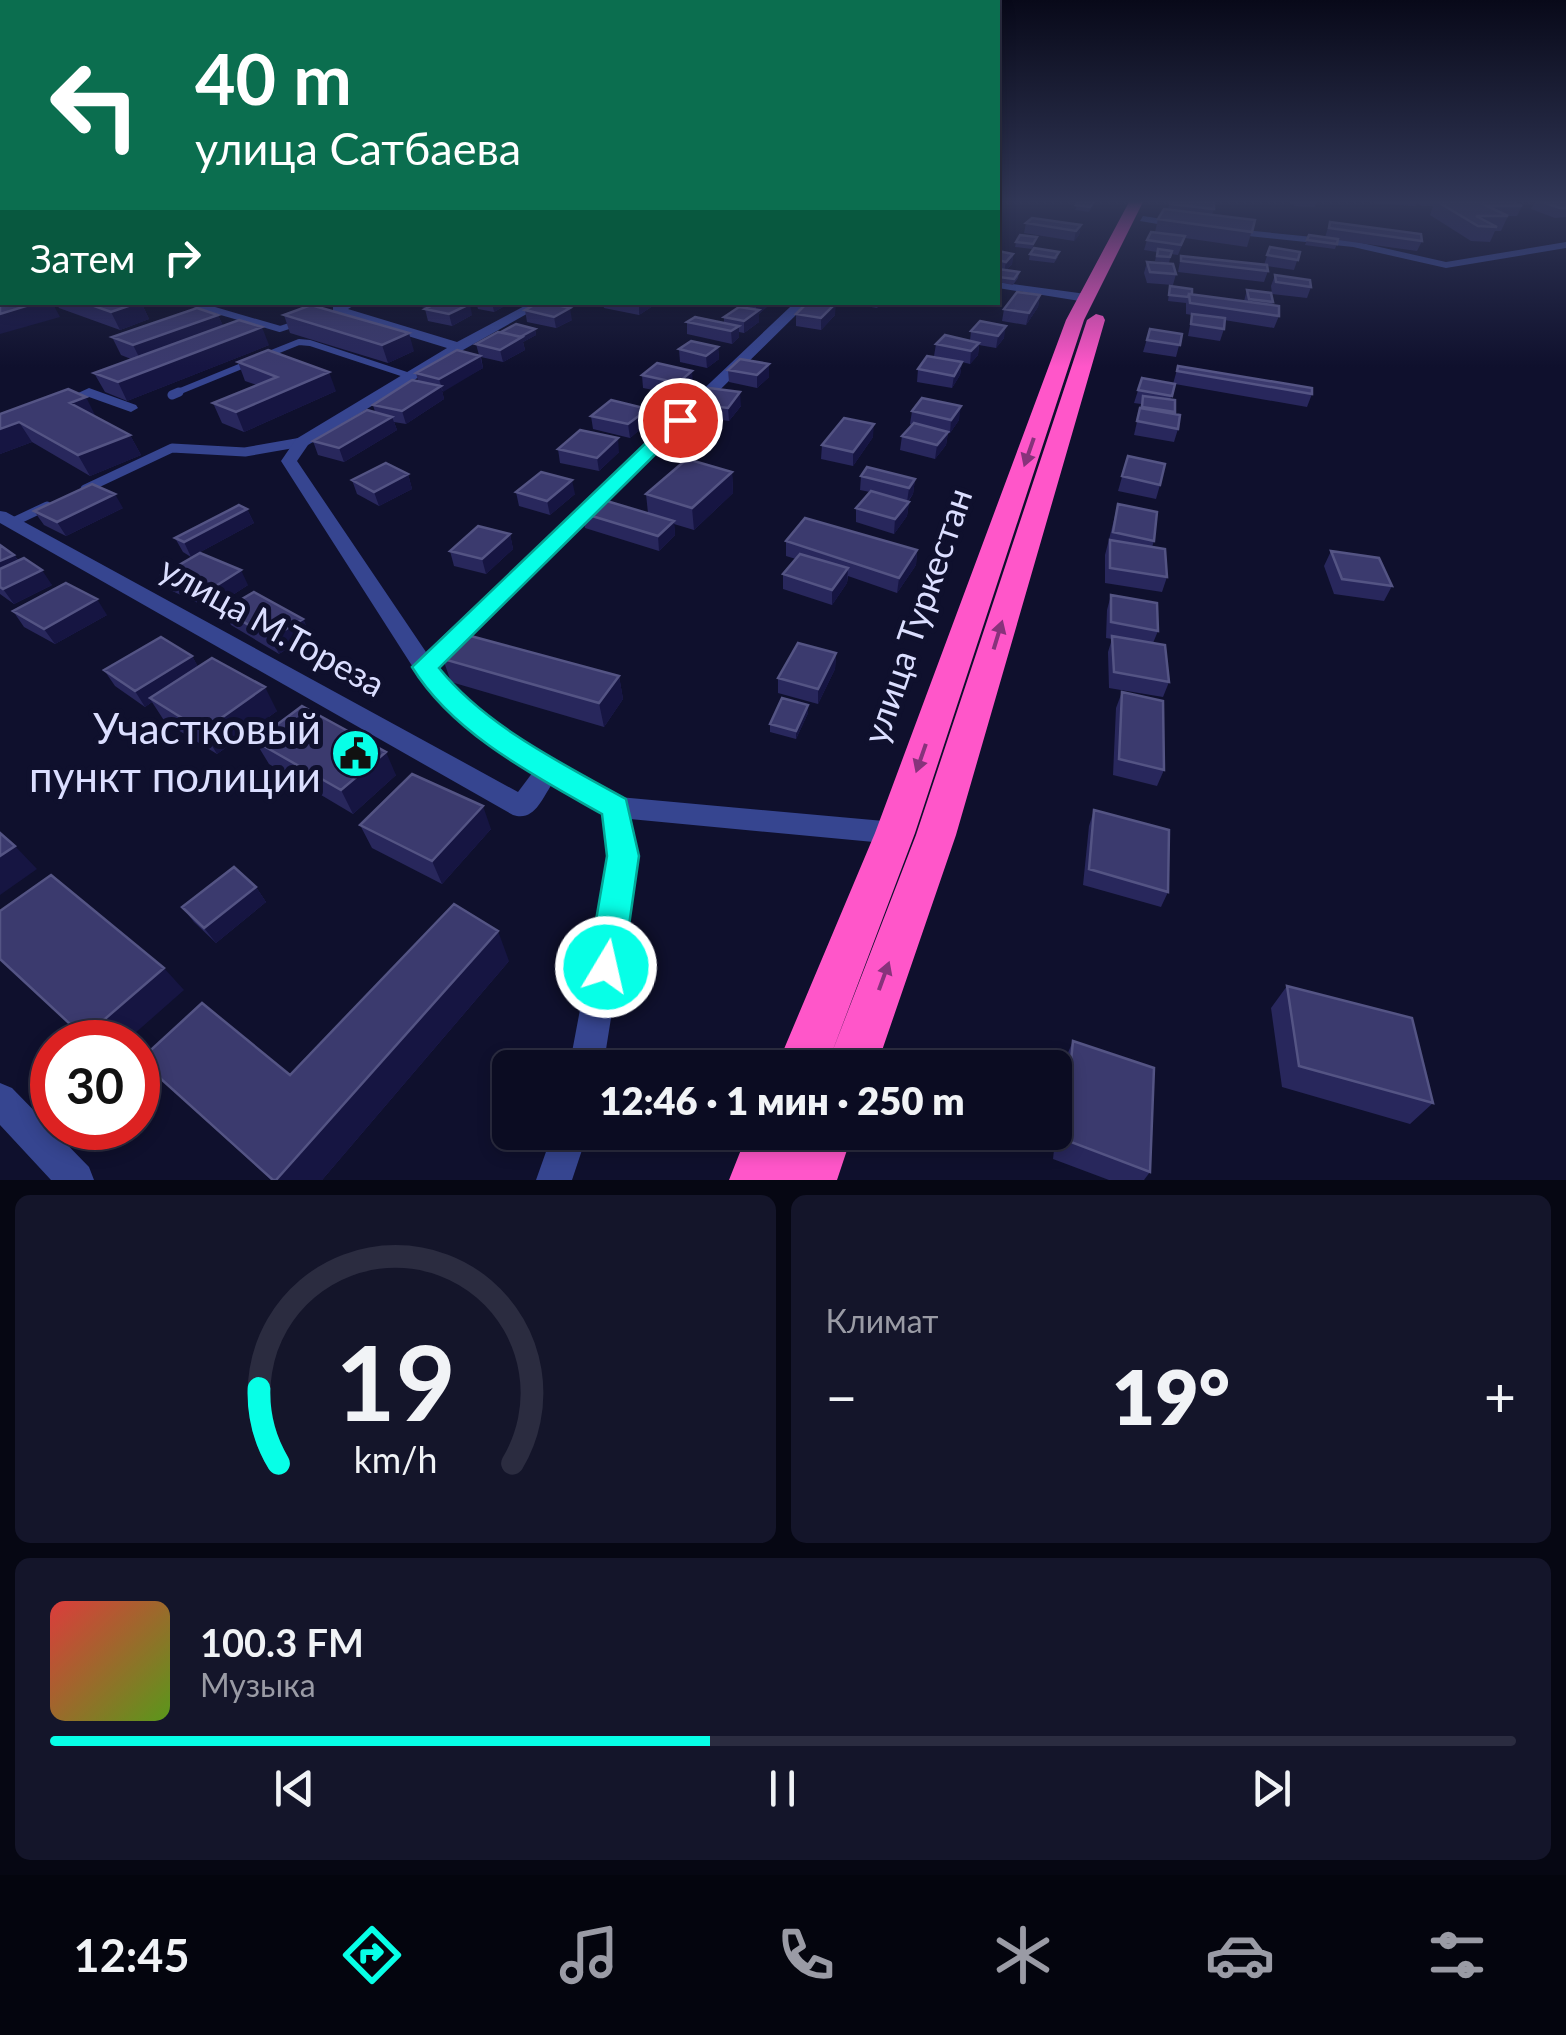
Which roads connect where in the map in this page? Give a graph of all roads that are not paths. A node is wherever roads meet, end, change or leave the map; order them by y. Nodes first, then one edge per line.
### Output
1 (1117, 257) edge
2 (1414, 257) edge
3 (1490, 257) edge
4 (1000, 286) edge
5 (197, 305) edge
6 (348, 305) edge
7 (536, 305) edge
8 (803, 305) edge
9 (337, 310) junction
10 (1085, 314) junction
11 (323, 315) edge
12 (309, 320) edge
13 (458, 347) junction
14 (410, 376) junction
15 (172, 394) dead end
16 (131, 408) dead end
17 (36, 415) edge
18 (302, 442) junction
19 (6, 520) edge
20 (424, 667) junction
21 (548, 770) junction
22 (616, 808) junction
23 (896, 833) junction
24 (589, 1050) edge
25 (809, 1050) edge
26 (858, 1050) edge
27 (0, 1100) edge
28 (565, 1150) edge
29 (768, 1150) edge
30 (821, 1150) edge
31 (76, 1180) edge
32 (554, 1180) edge
33 (756, 1180) edge
34 (810, 1180) edge

1 - 10 highway, улица Туркестан
2 - 3 street
4 - 10 street
5 - 12 lane
6 - 9 street
7 - 13 street
8 - 20 street
9 - 11 lane
9 - 13 street
10 -> 23 highway, улица Туркестан
26 -> 10 highway, улица Туркестан
13 - 14 street
14 - 15 lane
14 - 18 street
16 - 17 street
18 - 19 lane
18 - 20 street
19 - 21 street, улица М.Тореза
20 - 21 street
21 - 22 street
22 - 23 street
22 - 24 street
23 - 25 highway, улица Туркестан
27 - 31 street
28 - 32 street
29 - 33 highway
30 - 34 highway

